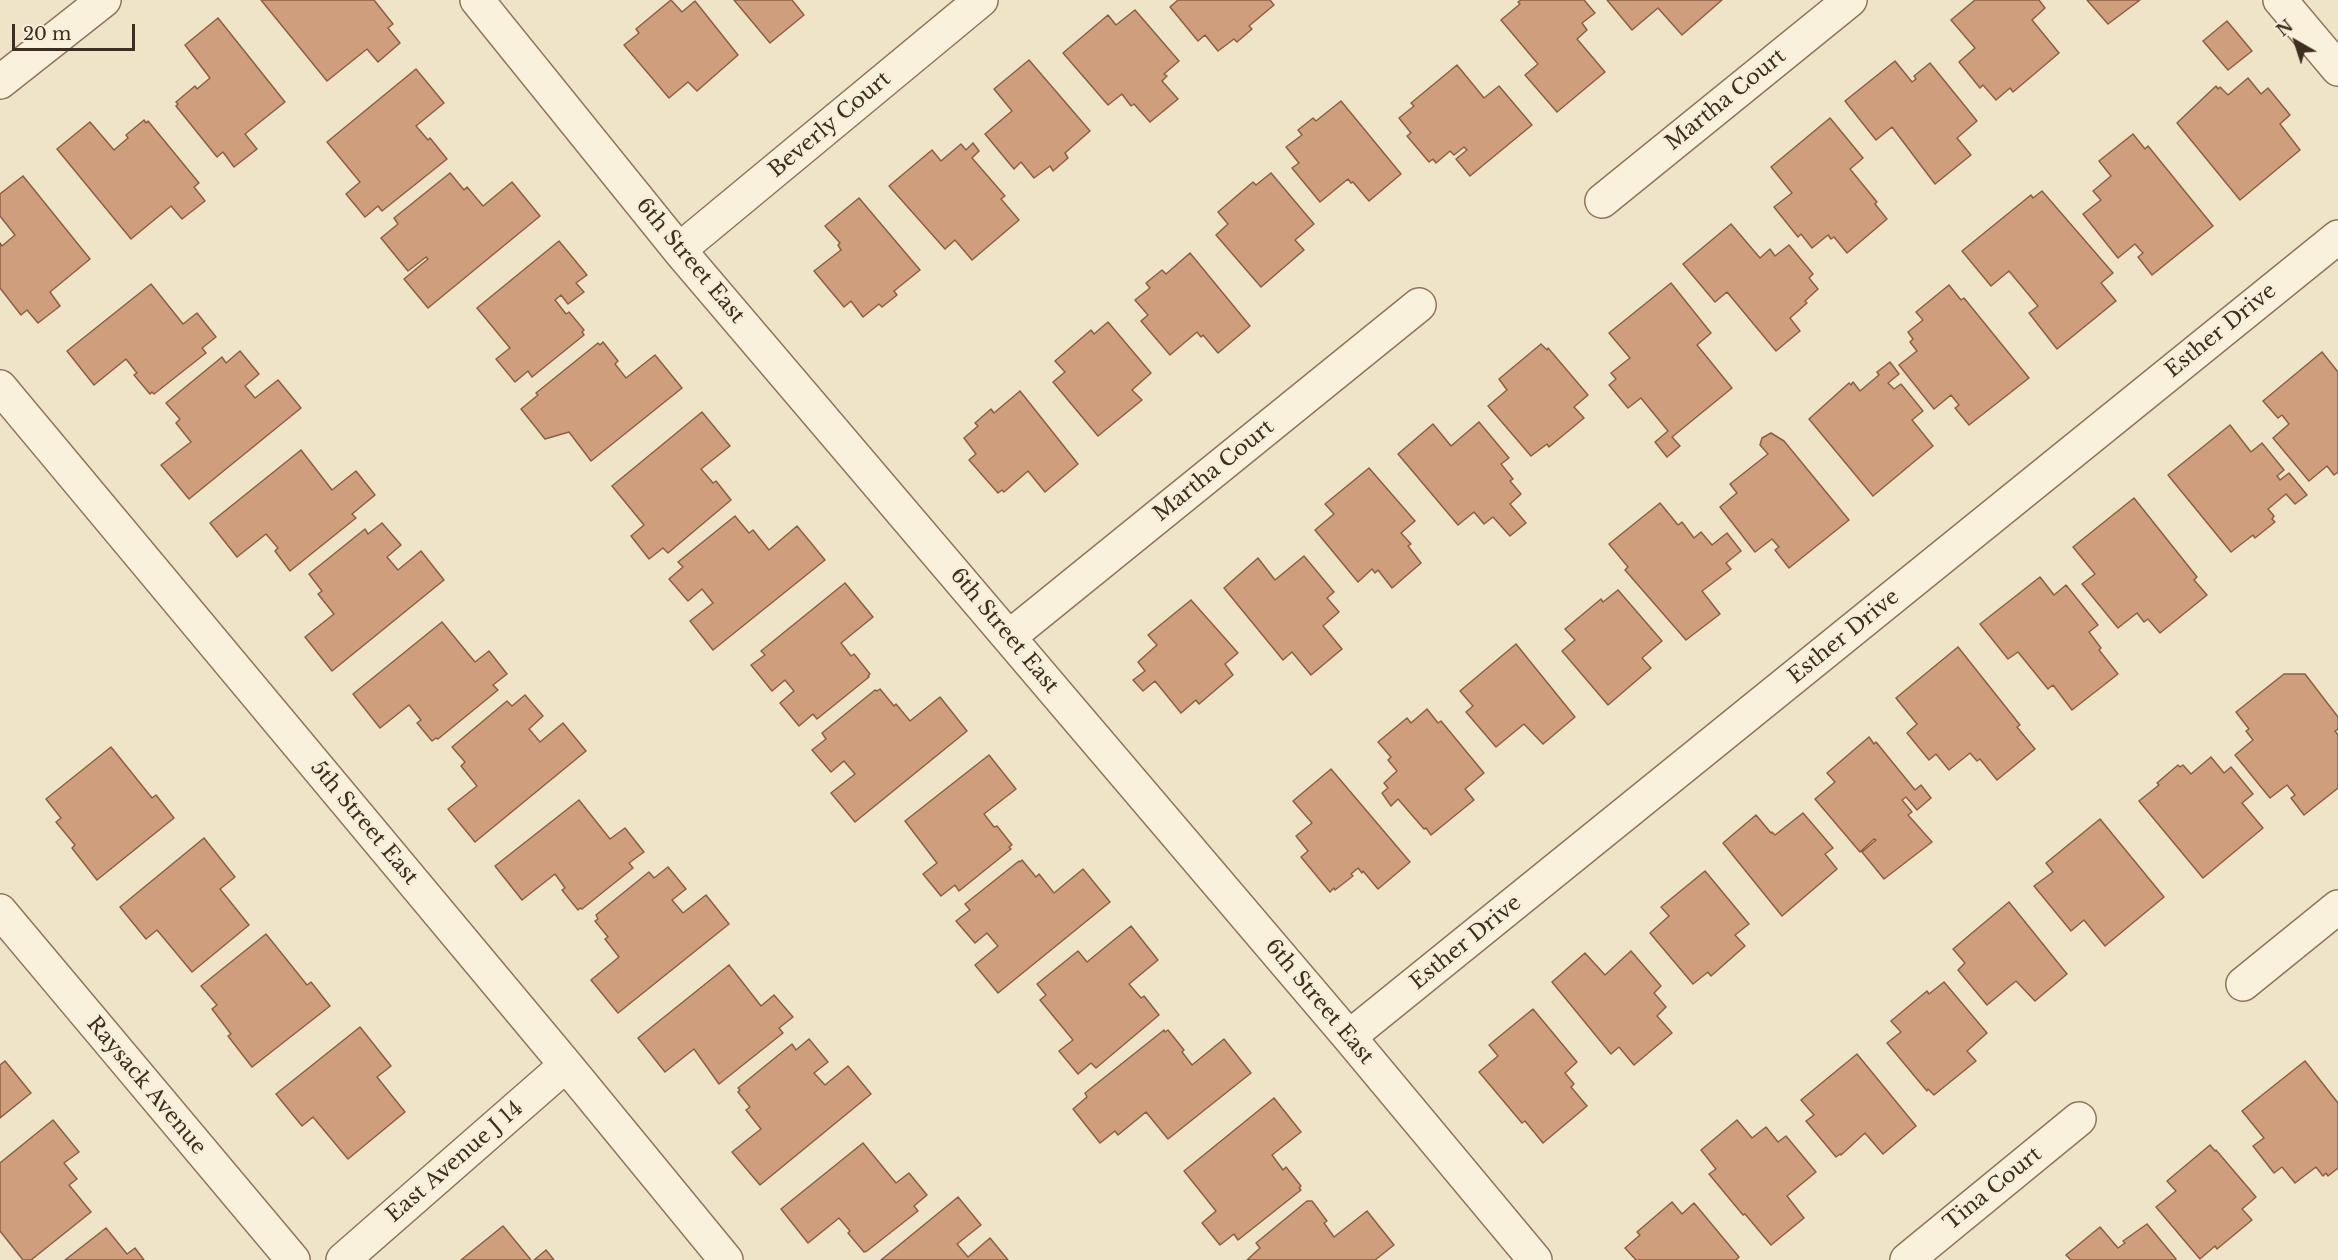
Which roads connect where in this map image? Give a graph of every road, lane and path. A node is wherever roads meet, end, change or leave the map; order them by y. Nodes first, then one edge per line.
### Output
1 (105, 0) edge
2 (477, 0) edge
3 (981, 0) edge
4 (1850, 0) edge
5 (2280, 0) edge
6 (2338, 69) edge
7 (0, 82) edge
8 (1602, 201) dead end
9 (2338, 237) edge
10 (679, 250) junction
11 (1419, 305) dead end
12 (0, 387) edge
13 (1009, 637) junction
14 (2338, 907) edge
15 (0, 910) edge
16 (2243, 984) dead end
17 (1349, 1037) junction
18 (566, 1065) junction
19 (2079, 1119) dead end
20 (293, 1260) edge
21 (343, 1260) edge
22 (726, 1260) edge
23 (1535, 1260) edge
24 (1907, 1260) edge

1 - 7 street
2 - 10 street, 6th Street East
3 - 10 street, Beverly Court
4 - 8 street, Martha Court
5 - 6 street
9 - 17 street, Esther Drive
10 - 13 street, 6th Street East
11 - 13 street, Martha Court
12 - 18 street, 5th Street East
13 - 17 street, 6th Street East
14 - 16 street
15 - 20 street, Raysack Avenue
17 - 23 street, 6th Street East
18 - 21 street, East Avenue J 14
18 - 22 street, 5th Street East
19 - 24 street, Tina Court

